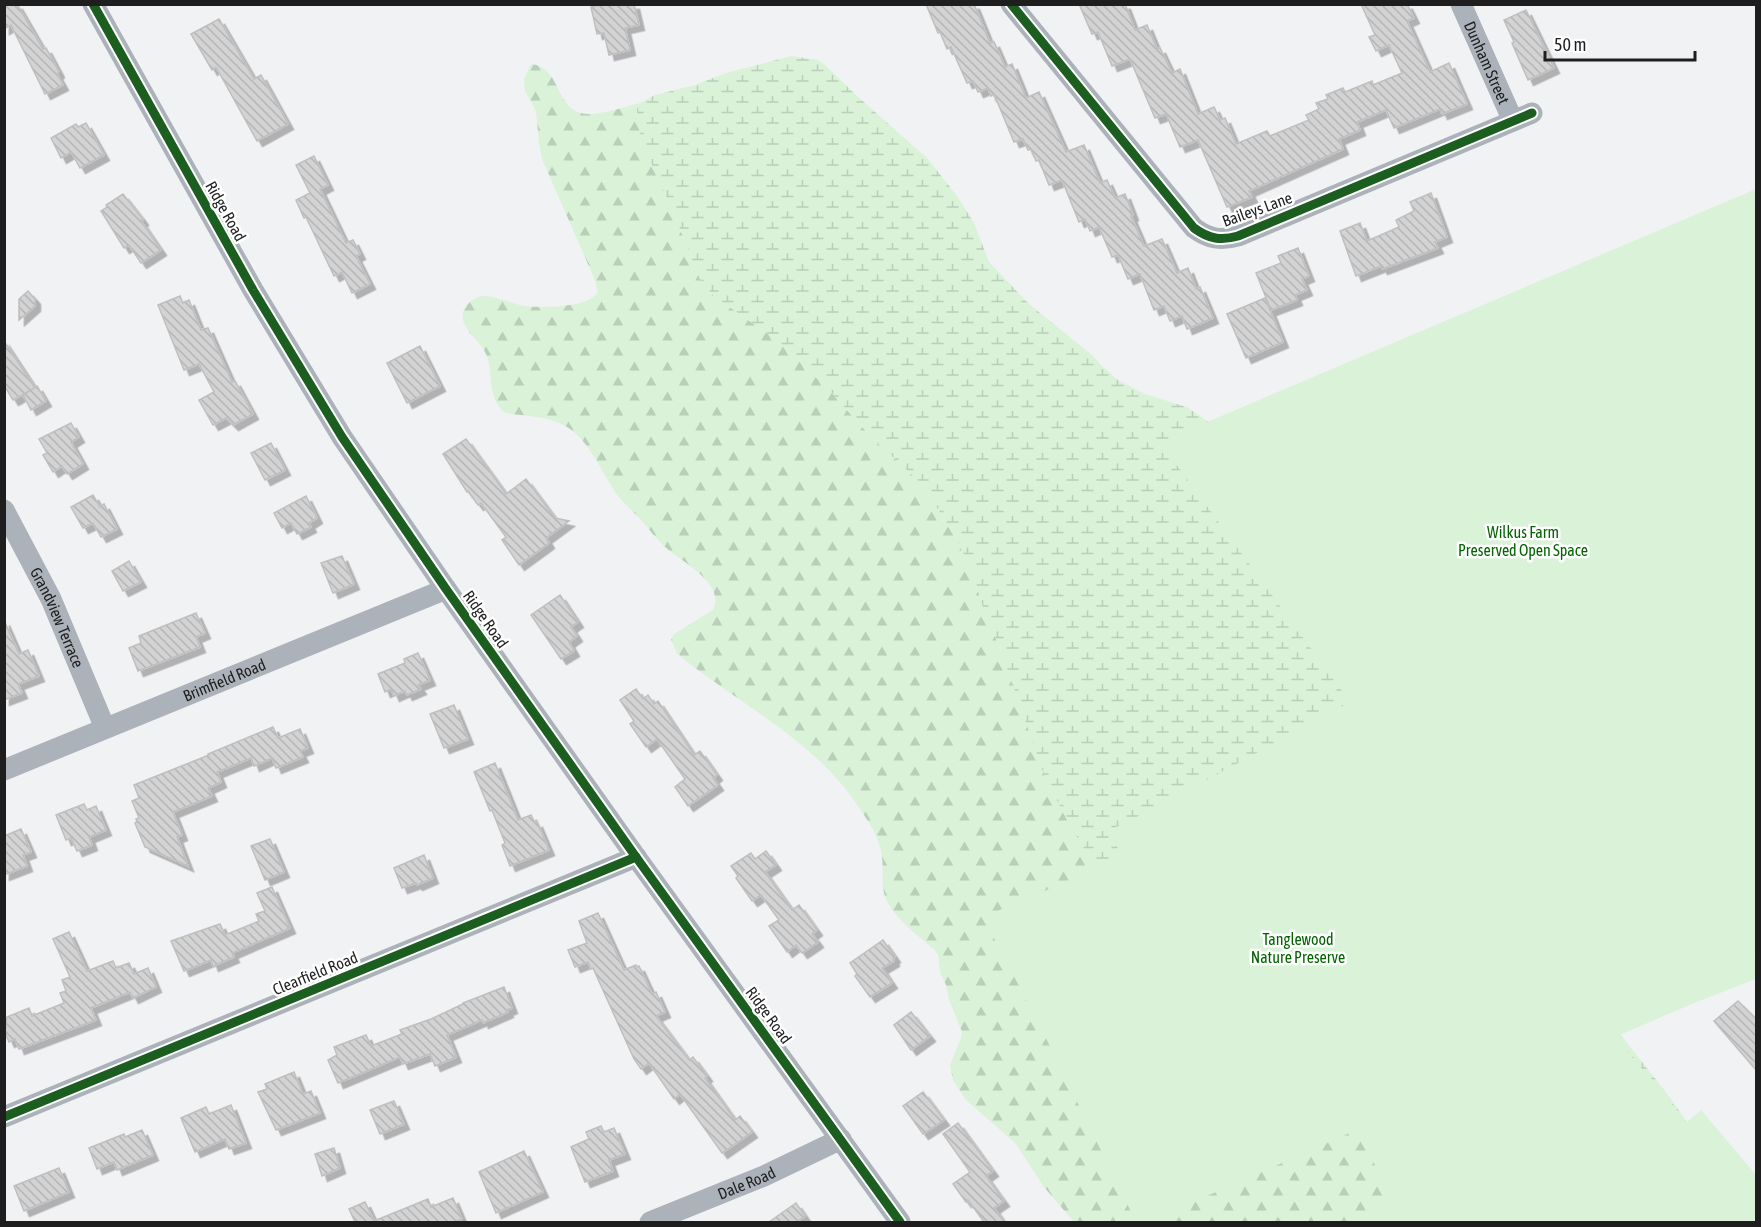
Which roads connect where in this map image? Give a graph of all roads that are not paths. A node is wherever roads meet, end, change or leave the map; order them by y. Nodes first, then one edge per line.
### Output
1 (93, 4) edge
2 (1011, 4) edge
3 (1461, 4) edge
4 (1522, 117) joint
5 (4, 510) edge
6 (446, 589) junction
7 (105, 728) junction
8 (4, 770) edge
9 (636, 857) junction
10 (4, 1117) edge
11 (841, 1139) junction
12 (650, 1222) edge
13 (900, 1222) edge

1 - 6 street, Ridge Road
2 - 4 street, Baileys Lane
3 - 4 street, Dunham Street
5 - 7 street, Grandview Terrace
6 - 7 street, Brimfield Road
6 - 9 street, Ridge Road
7 - 8 street, Brimfield Road
9 - 10 street, Clearfield Road
9 - 11 street, Ridge Road
11 - 12 street, Dale Road
11 - 13 street, Ridge Road

